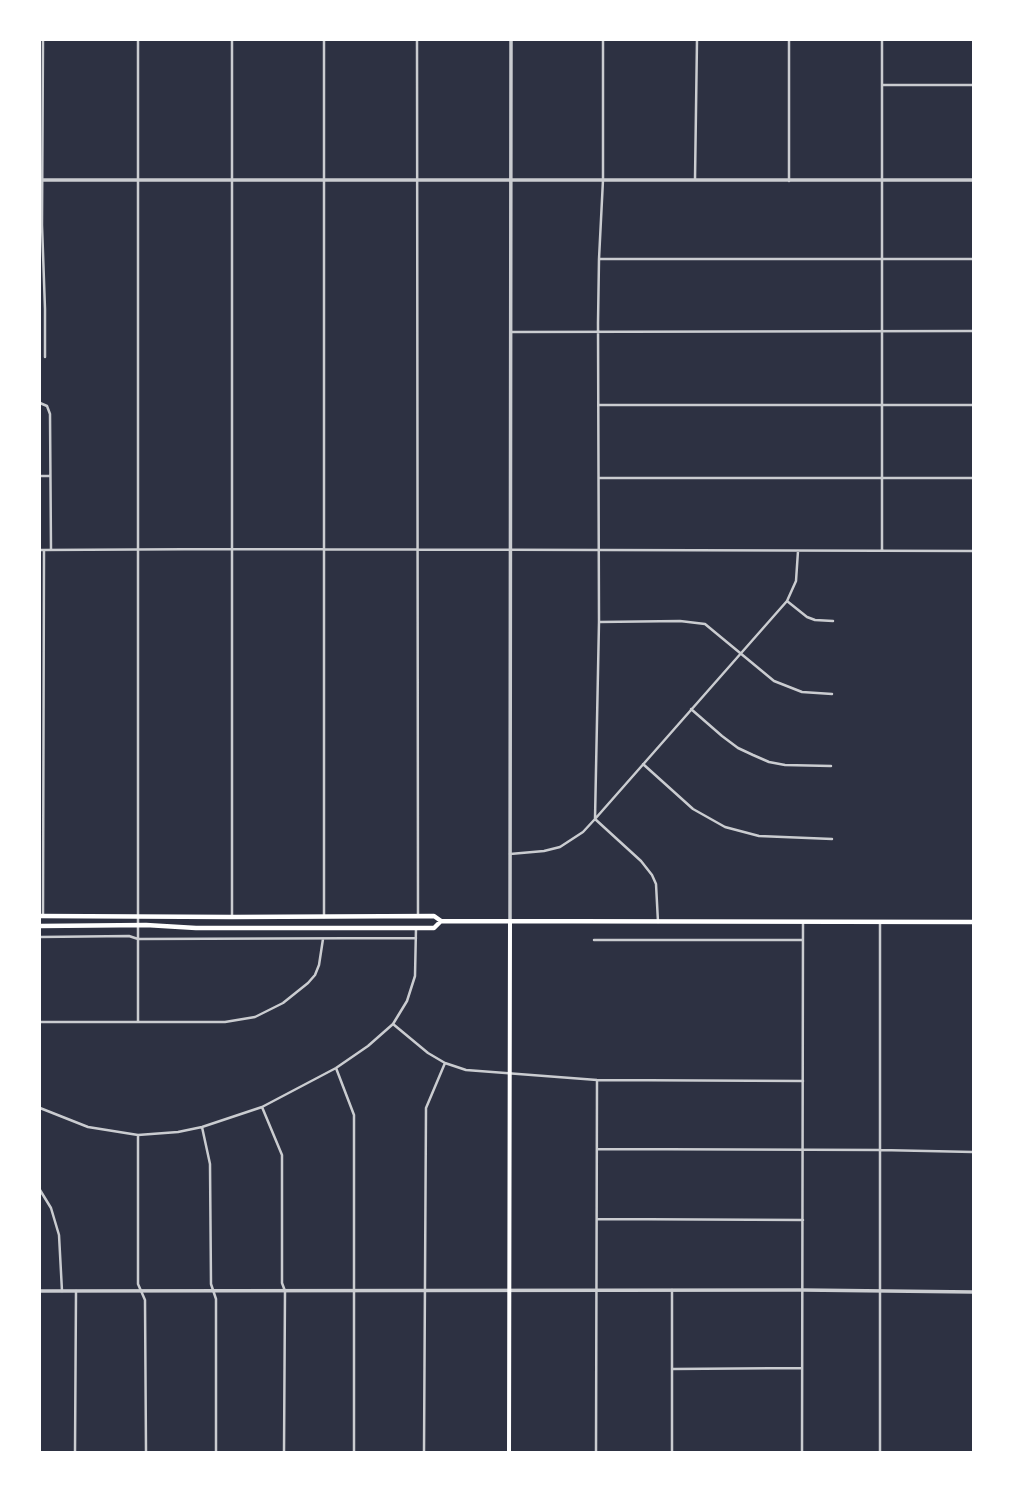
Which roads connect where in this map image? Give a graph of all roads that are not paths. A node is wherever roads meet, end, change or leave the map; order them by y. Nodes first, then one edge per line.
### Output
1 (42, 40) edge
2 (138, 40) edge
3 (232, 40) edge
4 (324, 40) edge
5 (417, 40) edge
6 (511, 40) edge
7 (603, 40) edge
8 (697, 40) edge
9 (789, 40) edge
10 (882, 40) edge
11 (882, 85) junction
12 (973, 85) edge
13 (41, 180) edge
14 (138, 180) junction
15 (232, 180) junction
16 (324, 180) junction
17 (417, 180) junction
18 (511, 180) junction
19 (603, 180) junction
20 (695, 180) junction
21 (882, 180) junction
22 (973, 180) edge
23 (789, 181) junction
24 (599, 259) junction
25 (882, 259) junction
26 (973, 259) edge
27 (882, 331) junction
28 (973, 331) edge
29 (511, 332) junction
30 (598, 332) junction
31 (45, 357) dead end
32 (40, 403) edge
33 (882, 404) junction
34 (599, 405) junction
35 (973, 405) edge
36 (40, 476) edge
37 (49, 476) junction
38 (882, 477) junction
39 (599, 478) junction
40 (973, 478) edge
41 (232, 549) junction
42 (324, 549) junction
43 (417, 549) junction
44 (599, 549) junction
45 (40, 550) edge
46 (44, 550) junction
47 (51, 550) junction
48 (138, 550) junction
49 (511, 550) junction
50 (798, 551) junction
51 (882, 551) junction
52 (973, 551) edge
53 (787, 601) junction
54 (833, 621) dead end
55 (599, 622) junction
56 (742, 654) junction
57 (832, 694) dead end
58 (691, 709) junction
59 (643, 764) junction
60 (831, 766) dead end
61 (973, 769) edge
62 (973, 779) edge
63 (595, 819) junction
64 (832, 839) dead end
65 (510, 854) junction
66 (41, 916) edge
67 (418, 916) junction
68 (138, 917) junction
69 (232, 917) junction
70 (324, 917) junction
71 (441, 921) junction
72 (510, 921) junction
73 (658, 922) junction
74 (803, 922) junction
75 (880, 922) junction
76 (973, 922) edge
77 (138, 925) junction
78 (40, 926) edge
79 (416, 928) junction
80 (40, 937) edge
81 (416, 938) junction
82 (138, 939) junction
83 (323, 939) junction
84 (594, 940) dead end
85 (803, 940) junction
86 (40, 1022) edge
87 (138, 1022) junction
88 (393, 1024) junction
89 (445, 1063) junction
90 (336, 1068) junction
91 (510, 1074) junction
92 (597, 1080) junction
93 (803, 1081) junction
94 (262, 1107) junction
95 (40, 1108) edge
96 (202, 1128) junction
97 (138, 1135) junction
98 (597, 1149) junction
99 (803, 1150) junction
100 (880, 1150) junction
101 (973, 1152) edge
102 (40, 1190) edge
103 (597, 1219) junction
104 (803, 1220) junction
105 (509, 1290) junction
106 (596, 1290) junction
107 (672, 1290) junction
108 (802, 1290) junction
109 (40, 1291) edge
110 (62, 1291) junction
111 (76, 1291) junction
112 (141, 1291) junction
113 (213, 1291) junction
114 (285, 1291) junction
115 (355, 1291) junction
116 (425, 1291) junction
117 (880, 1291) junction
118 (973, 1292) edge
119 (802, 1368) junction
120 (672, 1369) junction
121 (75, 1452) edge
122 (146, 1452) edge
123 (216, 1452) edge
124 (284, 1452) edge
125 (354, 1452) edge
126 (424, 1452) edge
127 (509, 1452) edge
128 (596, 1452) edge
129 (672, 1452) edge
130 (802, 1452) edge
131 (880, 1452) edge

1 - 13 street
2 - 14 street
3 - 15 street
4 - 16 street
5 - 17 street
6 - 18 street
7 - 19 street
8 - 20 street
9 - 23 street
10 - 11 street
11 - 12 street
11 - 21 street
13 - 14 street
13 - 31 street
14 - 15 street
14 - 48 street
15 - 16 street
15 - 41 street
16 - 17 street
16 - 42 street
17 - 18 street
17 - 43 street
18 - 19 street
18 - 29 street
19 - 20 street
19 - 24 street
20 - 23 street
21 - 22 street
21 - 23 street
21 - 25 street
24 - 25 street
24 - 30 street
25 - 26 street
25 - 27 street
27 - 28 street
27 - 30 street
27 - 33 street
29 - 30 street
29 - 49 street
30 - 34 street
32 - 37 street
33 - 34 street
33 - 35 street
33 - 38 street
34 - 39 street
36 - 37 street
37 - 47 street
38 - 39 street
38 - 40 street
38 - 51 street
39 - 44 street
41 - 42 street
41 - 48 street
41 - 69 street
42 - 43 street
42 - 70 street
43 - 49 street
43 - 67 street
44 - 49 street
44 - 50 street
44 - 55 street
45 - 46 street
46 - 47 street
46 - 66 street
47 - 48 street
48 - 68 street
49 - 65 street
50 - 51 street
50 - 53 street
51 - 52 street
53 - 54 street
53 - 56 street
55 - 56 street
55 - 63 street
56 - 57 street
56 - 58 street
58 - 59 street
58 - 60 street
59 - 63 street
59 - 64 street
61 - 62 lane
63 - 65 street
63 - 73 street
65 - 72 street
66 - 68 main road
67 - 70 main road
67 - 71 main road
68 - 69 main road
68 - 77 street
69 - 70 main road
71 - 72 main road
71 - 79 main road
72 - 73 main road
72 - 91 main road
73 - 74 main road
74 - 75 main road
74 - 85 street
75 - 76 main road
75 - 100 street
77 - 78 main road
77 - 79 main road
77 - 82 street
79 - 81 street
80 - 82 street
81 - 83 street
81 - 88 street
82 - 83 street
82 - 87 street
83 - 87 street
84 - 85 street
85 - 93 street
86 - 87 street
88 - 89 street
88 - 90 street
89 - 91 street
89 - 116 street
90 - 94 street
90 - 115 street
91 - 92 street
91 - 105 main road
92 - 93 street
92 - 98 street
93 - 99 street
94 - 96 street
94 - 114 street
95 - 97 street
96 - 97 street
96 - 113 street
97 - 112 street
98 - 99 street
98 - 103 street
99 - 100 street
99 - 104 street
100 - 101 street
100 - 117 street
102 - 110 street
103 - 104 street
103 - 106 street
104 - 108 street
105 - 106 street
105 - 116 street
105 - 127 main road
106 - 107 street
106 - 128 street
107 - 108 street
107 - 120 street
108 - 117 street
108 - 119 street
109 - 110 street
110 - 111 street
111 - 112 street
111 - 121 street
112 - 113 street
112 - 122 street
113 - 114 street
113 - 123 street
114 - 115 street
114 - 124 street
115 - 116 street
115 - 125 street
116 - 126 street
117 - 118 street
117 - 131 street
119 - 120 street
119 - 130 street
120 - 129 street

